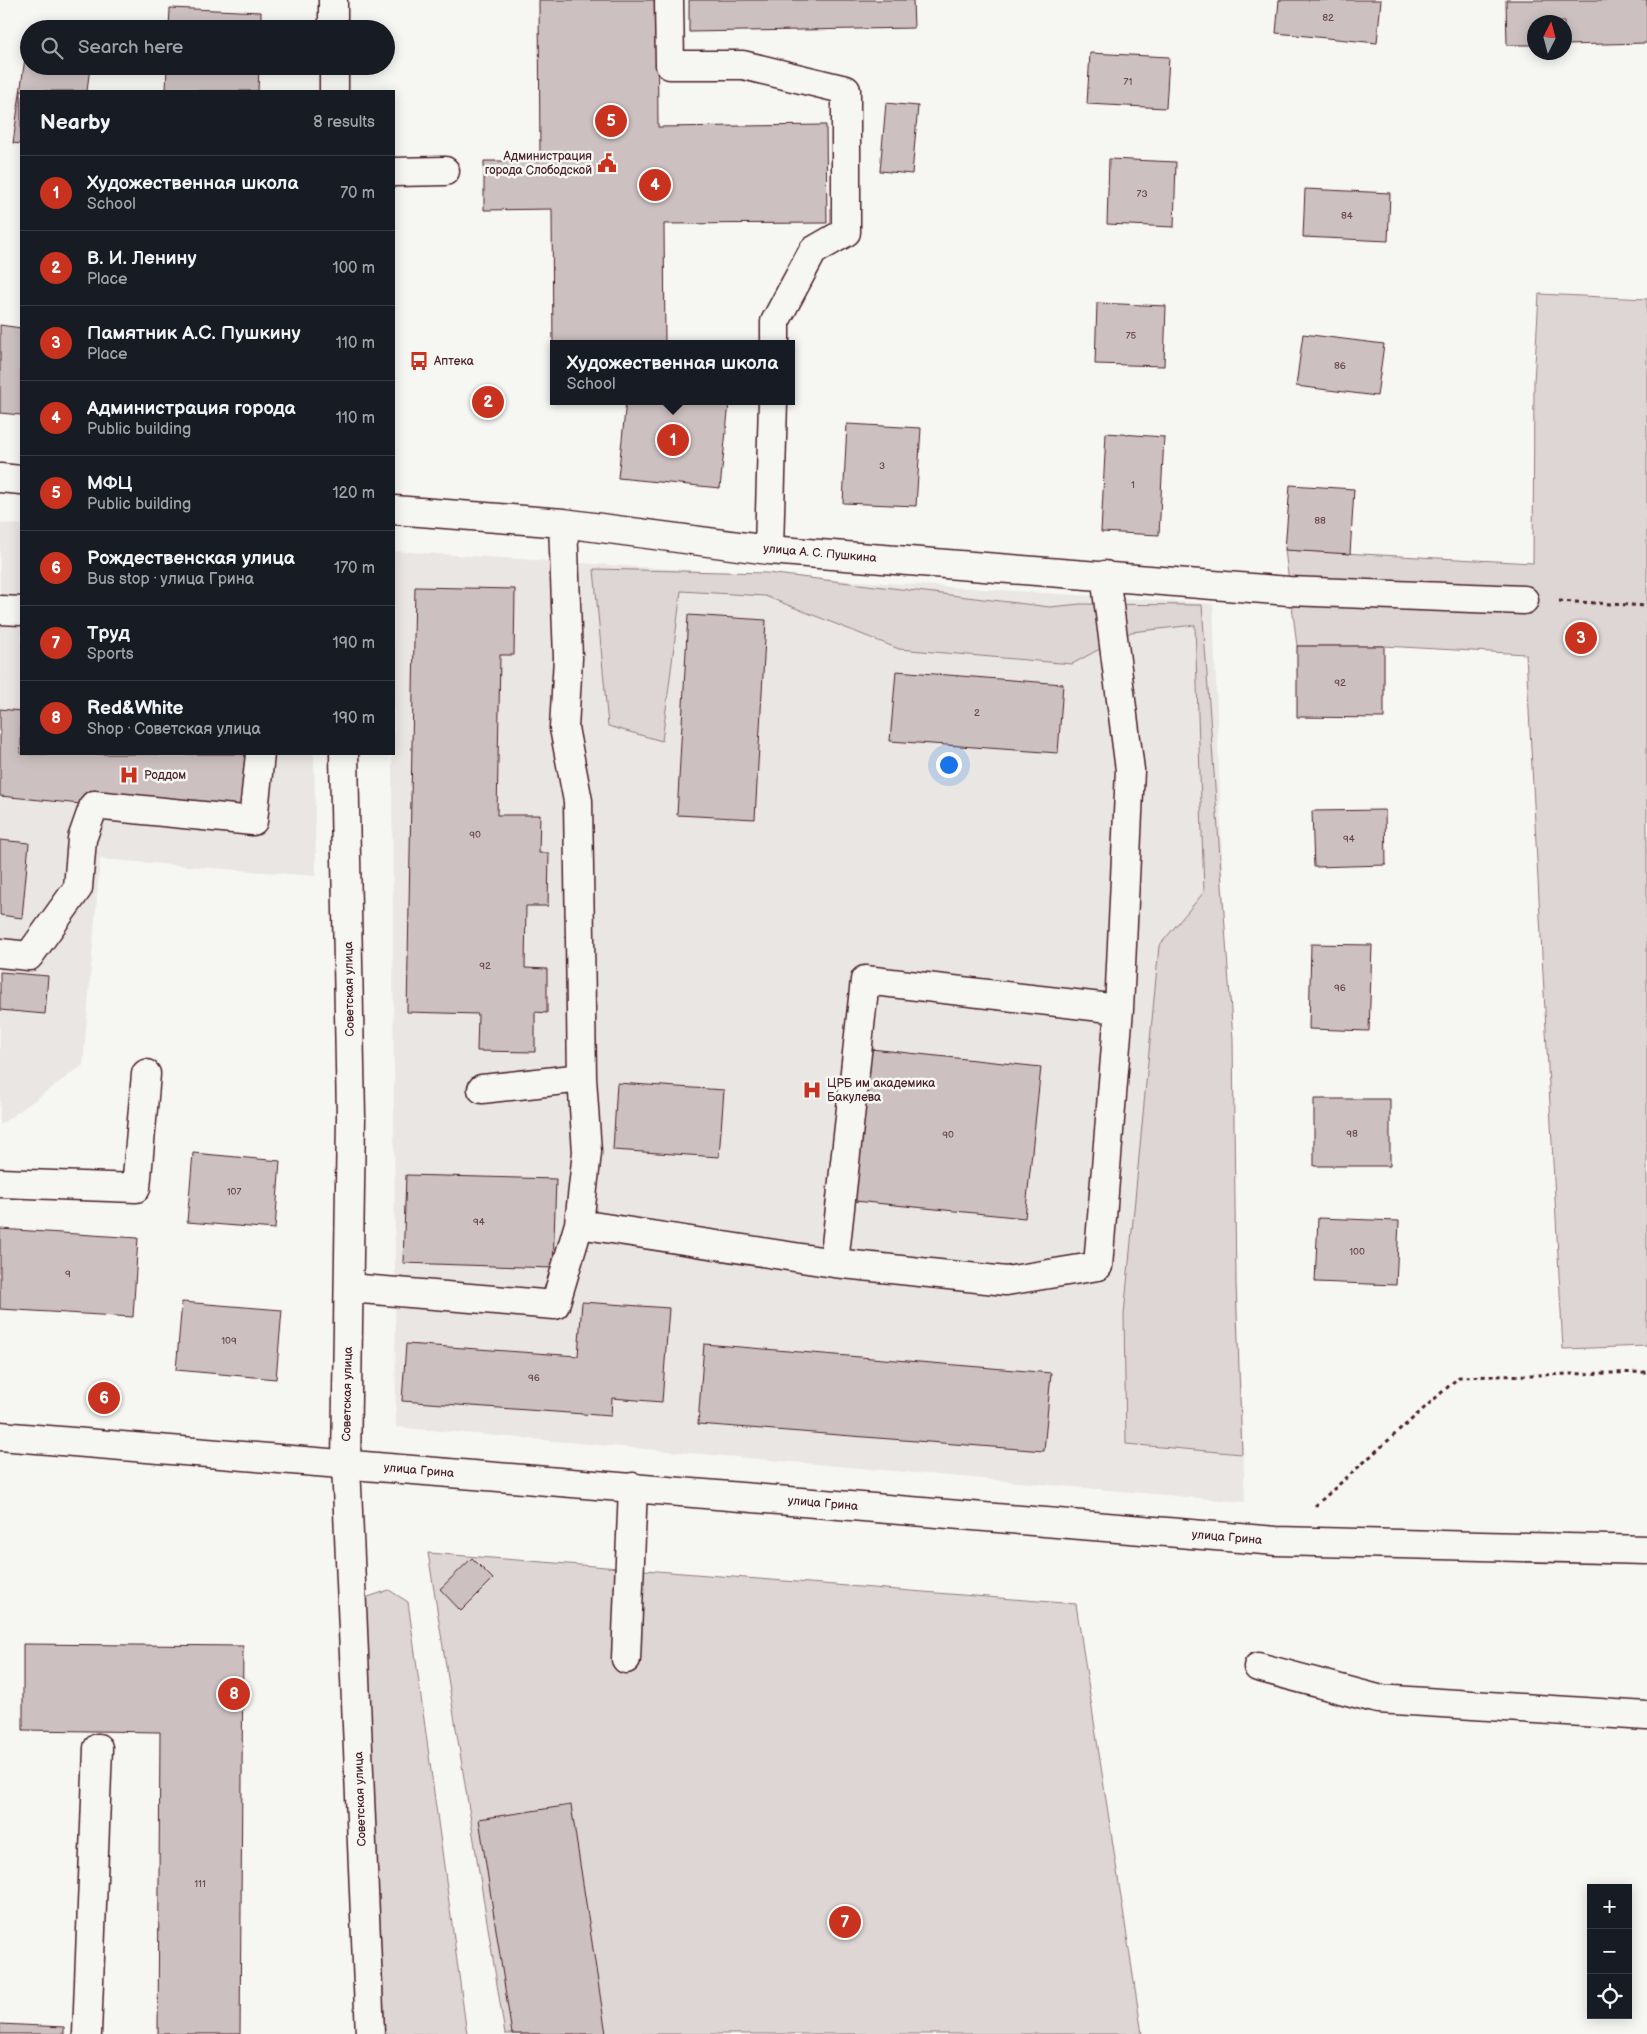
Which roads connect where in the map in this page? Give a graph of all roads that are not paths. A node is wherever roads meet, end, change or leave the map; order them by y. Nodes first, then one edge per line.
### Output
1 (333, 0) edge
2 (669, 0) edge
3 (333, 20) edge
4 (334, 75) edge
5 (334, 90) edge
6 (445, 171) dead end
7 (395, 172) edge
8 (775, 340) edge
9 (773, 405) edge
10 (0, 478) edge
11 (20, 480) edge
12 (395, 510) edge
13 (563, 523) junction
14 (769, 550) junction
15 (1105, 576) junction
16 (1524, 600) road end
17 (0, 610) edge
18 (20, 611) edge
19 (260, 755) edge
20 (344, 755) edge
21 (0, 953) edge
22 (1119, 1008) junction
23 (146, 1074) dead end
24 (582, 1078) junction
25 (482, 1089) dead end
26 (0, 1183) edge
27 (579, 1224) junction
28 (834, 1263) junction
29 (349, 1288) junction
30 (0, 1436) edge
31 (346, 1464) junction
32 (633, 1487) junction
33 (1647, 1550) edge
34 (626, 1659) dead end
35 (1258, 1667) dead end
36 (1647, 1716) edge
37 (98, 1748) dead end
38 (87, 2034) edge
39 (370, 2034) edge

1 - 3 main road
2 - 8 main road
4 - 5 main road
6 - 7 main road
9 - 14 main road
10 - 11 main road
12 - 13 main road, улица А. С. Пушкина
13 - 14 main road, улица А. С. Пушкина
13 - 24 main road
14 - 15 main road, улица А. С. Пушкина
15 - 16 main road, улица А. С. Пушкина
15 - 22 main road
17 - 18 main road
19 - 21 main road
20 - 29 main road, Советская улица
22 - 28 main road
22 - 28 main road
23 - 26 main road
24 - 25 main road
24 - 27 main road
27 - 28 main road
27 - 29 main road
29 - 31 main road, Советская улица
30 - 31 main road, улица Грина
31 - 32 main road, улица Грина
31 - 39 main road, Советская улица
32 - 33 main road, улица Грина
32 - 34 main road
35 - 36 main road
37 - 38 main road

